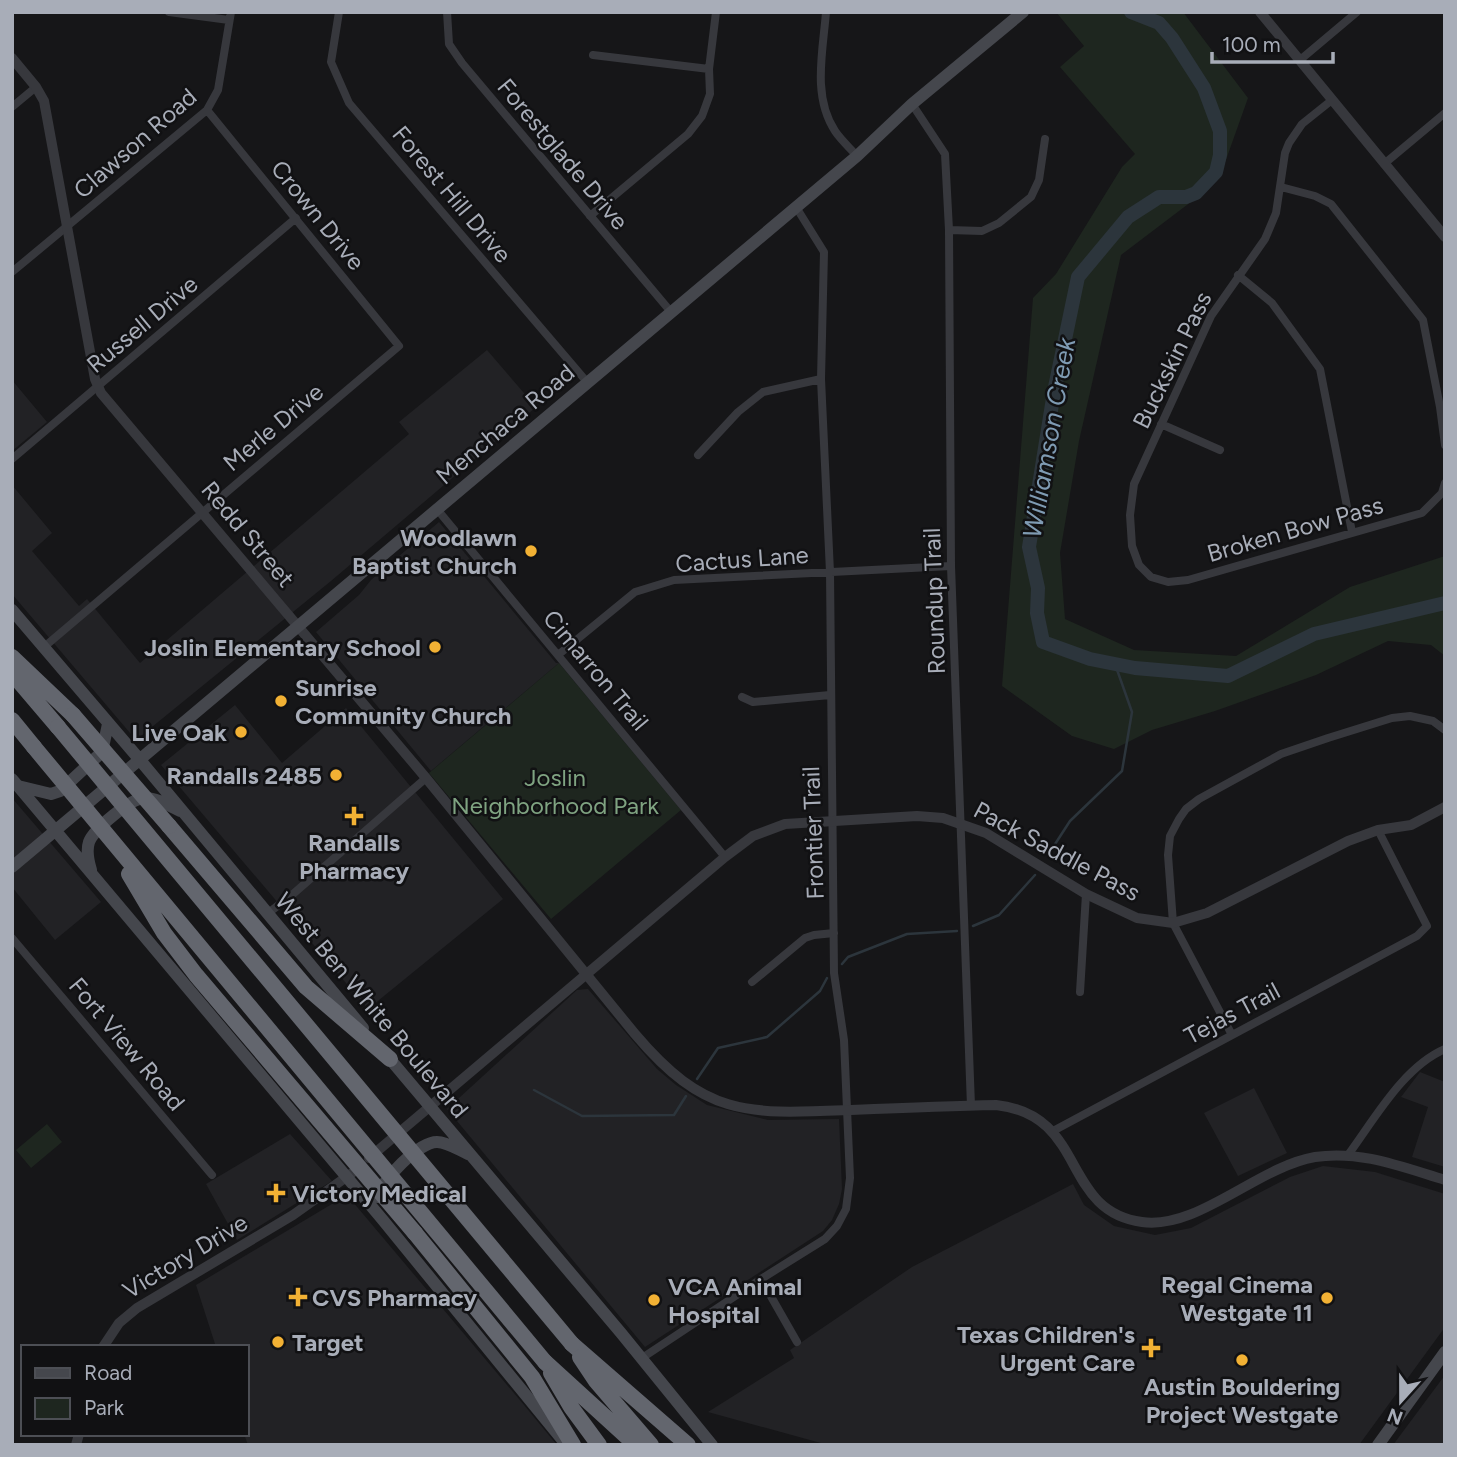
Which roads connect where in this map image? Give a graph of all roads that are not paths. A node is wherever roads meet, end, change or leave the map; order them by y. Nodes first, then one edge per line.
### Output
1 (169, 12) edge
2 (340, 12) edge
3 (447, 12) edge
4 (716, 12) edge
5 (825, 12) edge
6 (1023, 12) edge
7 (1260, 12) edge
8 (1357, 12) edge
9 (230, 16) edge
10 (593, 55) dead end
11 (12, 58) edge
12 (1300, 60) junction
13 (709, 69) junction
14 (36, 87) junction
15 (1332, 100) junction
16 (912, 104) junction
17 (12, 107) edge
18 (207, 110) junction
19 (1445, 113) edge
20 (1045, 139) dead end
21 (857, 156) junction
22 (1384, 164) junction
23 (1281, 187) junction
24 (796, 207) junction
25 (590, 216) junction
26 (296, 218) junction
27 (66, 226) junction
28 (949, 230) junction
29 (1445, 237) edge
30 (12, 272) edge
31 (1238, 275) junction
32 (671, 312) junction
33 (399, 346) joint
34 (821, 379) junction
35 (587, 382) junction
36 (97, 387) junction
37 (1443, 407) edge
38 (1161, 424) junction
39 (1445, 445) edge
40 (1220, 450) dead end
41 (698, 455) dead end
42 (12, 459) edge
43 (1445, 483) edge
44 (436, 508) junction
45 (202, 513) junction
46 (1352, 532) junction
47 (951, 566) junction
48 (830, 572) junction
49 (1151, 577) joint
50 (12, 610) edge
51 (299, 627) junction
52 (44, 647) junction
53 (558, 655) junction
54 (12, 657) edge
55 (12, 673) edge
56 (830, 695) junction
57 (743, 696) dead end
58 (12, 720) edge
59 (108, 724) junction
60 (1445, 730) edge
61 (140, 760) junction
62 (426, 778) junction
63 (15, 783) edge
64 (1445, 807) edge
65 (184, 813) junction
66 (831, 821) junction
67 (961, 822) junction
68 (55, 830) junction
69 (103, 830) junction
70 (1378, 830) junction
71 (725, 857) junction
72 (12, 867) edge
73 (91, 873) junction
74 (1086, 894) junction
75 (267, 914) junction
76 (1173, 923) junction
77 (834, 933) junction
78 (12, 938) edge
79 (587, 973) junction
80 (752, 982) dead end
81 (1080, 992) dead end
82 (1232, 1035) junction
83 (1445, 1049) edge
84 (390, 1059) junction
85 (971, 1106) junction
86 (430, 1107) junction
87 (847, 1110) junction
88 (1053, 1131) junction
89 (1348, 1155) junction
90 (471, 1156) junction
91 (212, 1175) dead end
92 (346, 1177) junction
93 (1445, 1180) edge
94 (382, 1219) junction
95 (761, 1279) junction
96 (797, 1342) dead end
97 (572, 1344) junction
98 (104, 1345) edge
99 (1445, 1352) edge
100 (642, 1359) junction
101 (545, 1362) junction
102 (699, 1428) junction
103 (566, 1445) edge
104 (573, 1445) edge
105 (599, 1445) edge
106 (636, 1445) edge
107 (650, 1445) edge
108 (688, 1445) edge
109 (712, 1445) edge
110 (718, 1445) edge
111 (1378, 1445) edge

1 - 9 street
2 - 35 street, Forest Hill Drive
3 - 25 street, Forestglade Drive
4 - 13 street
5 - 21 street
6 - 16 main road, Menchaca Road
7 - 12 street
8 - 12 street
9 - 18 street, Clawson Road
10 - 13 street
11 - 14 street, Redd Street
12 - 15 street
13 - 25 street
14 - 17 street
14 - 27 street, Redd Street
15 - 22 street
15 - 23 street, Buckskin Pass
16 - 21 main road, Menchaca Road
16 - 28 street, Roundup Trail
18 - 26 street, Crown Drive
18 - 27 street, Clawson Road
19 - 22 street
20 - 28 street
21 - 24 main road, Menchaca Road
22 - 29 street
23 - 31 street, Buckskin Pass
23 - 37 street
24 - 32 main road, Menchaca Road
24 - 34 street, Frontier Trail
25 - 32 street, Forestglade Drive
26 - 33 street, Crown Drive
26 - 36 street, Russell Drive
27 - 30 street, Clawson Road
27 - 36 street, Redd Street
28 - 47 street, Roundup Trail
31 - 38 street, Buckskin Pass
31 - 46 street
32 - 35 main road, Menchaca Road
33 - 45 street, Merle Drive
34 - 41 street
34 - 48 street, Frontier Trail
35 - 44 main road, Menchaca Road
36 - 42 street, Russell Drive
36 - 45 street, Redd Street
37 - 39 street
38 - 40 street
38 - 49 street, Buckskin Pass
43 - 46 street, Broken Bow Pass
44 - 51 main road, Menchaca Road
44 - 53 street, Cimarron Trail
45 - 51 street, Redd Street
45 - 52 street, Merle Drive
46 - 49 street, Broken Bow Pass
47 - 48 street, Cactus Lane
47 - 67 street, Roundup Trail
48 - 53 street, Cactus Lane
48 - 56 street, Frontier Trail
50 - 52 main road, West Ben White Boulevard
51 - 61 main road, Menchaca Road
51 - 62 street, Redd Street
52 - 59 main road, West Ben White Boulevard
53 - 71 street, Cimarron Trail
54 - 84 highway, bridge
55 - 97 highway, bridge
56 - 57 street
56 - 66 street, Frontier Trail
58 - 69 highway, bridge
59 - 61 main road, West Ben White Boulevard
59 - 63 main road
60 - 76 street
61 - 65 main road, West Ben White Boulevard
61 - 68 main road, Menchaca Road
62 - 75 street
62 - 79 street, Redd Street
63 - 68 main road
64 - 70 street, Pack Saddle Pass
65 - 73 main road
65 - 75 main road, West Ben White Boulevard
66 - 67 street, Pack Saddle Pass
66 - 71 street, Pack Saddle Pass
66 - 77 street, Frontier Trail
67 - 74 street, Pack Saddle Pass
67 - 85 street, Roundup Trail
68 - 72 main road, Menchaca Road
68 - 73 main road
69 - 101 highway, bridge
69 - 104 highway, bridge
70 - 76 street, Pack Saddle Pass
70 - 82 street, Tejas Trail
71 - 79 street, Pack Saddle Pass
73 - 92 main road
74 - 76 street, Pack Saddle Pass
74 - 81 street
75 - 84 main road, West Ben White Boulevard
76 - 82 street
77 - 80 street
77 - 87 street, Frontier Trail
78 - 91 street, Fort View Road
79 - 86 street, Pack Saddle Pass
79 - 87 street, Redd Street
82 - 88 street, Tejas Trail
83 - 89 street
84 - 86 main road, West Ben White Boulevard
85 - 87 street, Redd Street
85 - 88 street, Redd Street
86 - 90 main road, West Ben White Boulevard
86 - 92 street, Victory Drive
87 - 95 street, Frontier Trail
88 - 89 street
89 - 93 street
90 - 94 main road
90 - 100 main road, West Ben White Boulevard
92 - 94 main road
92 - 98 street, Victory Drive
94 - 103 main road
95 - 96 street
95 - 100 street, Frontier Trail
97 - 107 highway
97 - 108 highway
99 - 111 main road
100 - 102 main road, West Ben White Boulevard
101 - 105 highway
101 - 106 highway
102 - 109 main road, West Ben White Boulevard
102 - 110 main road, West Ben White Boulevard

